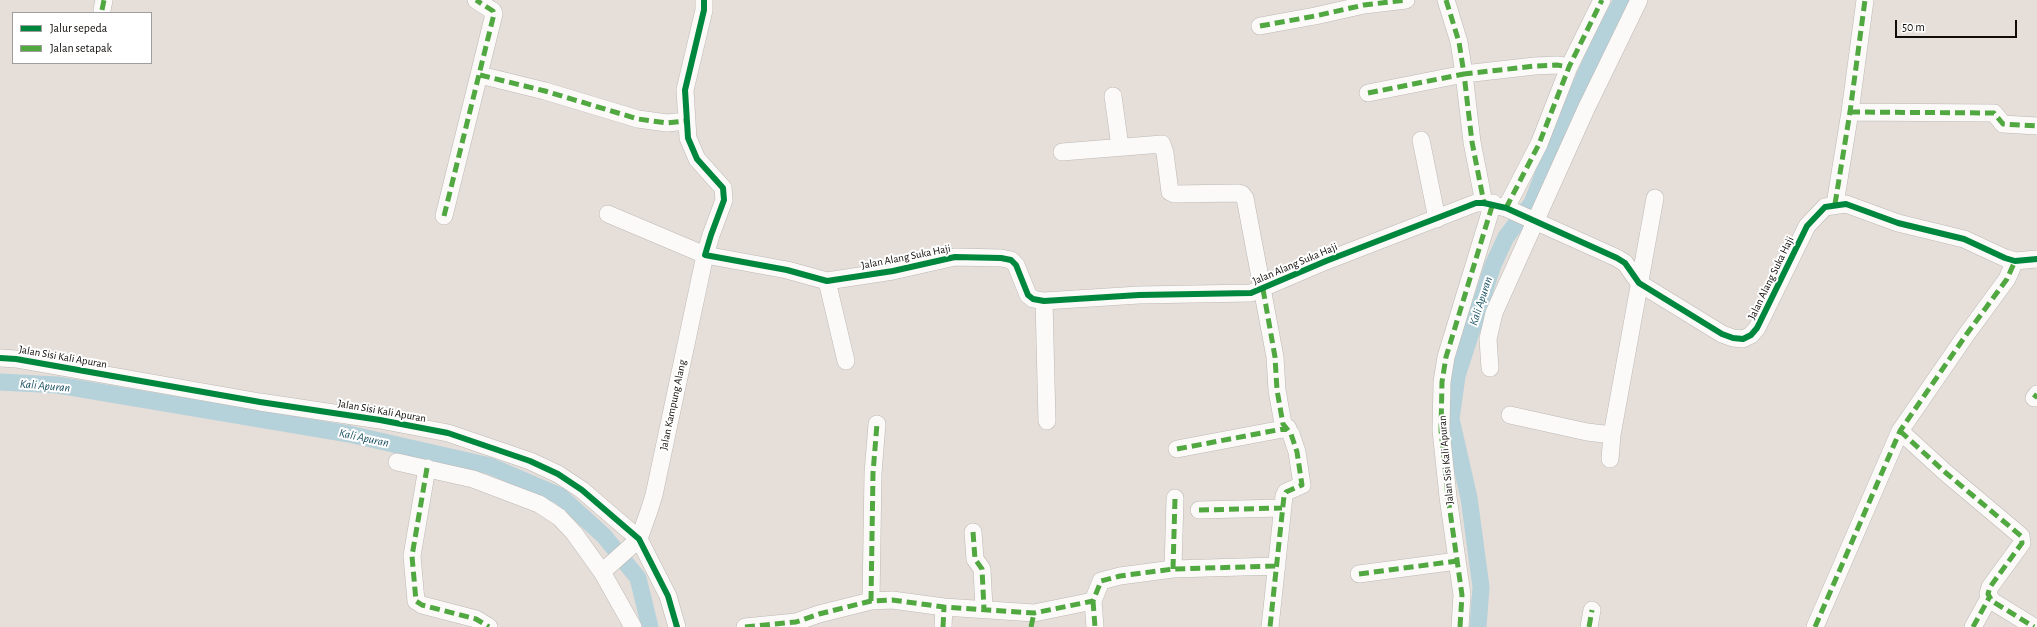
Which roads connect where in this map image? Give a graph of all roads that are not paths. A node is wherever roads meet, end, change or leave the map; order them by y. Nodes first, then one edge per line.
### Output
1 (476, 0) edge
2 (704, 0) edge
3 (1406, 0) edge
4 (1446, 0) edge
5 (1602, 0) edge
6 (1639, 0) edge
7 (1865, 0) edge
8 (1260, 26) dead end
9 (1569, 67) junction
10 (1464, 74) junction
11 (480, 75) junction
12 (1368, 93) dead end
13 (1114, 96) dead end
14 (1850, 112) junction
15 (686, 121) junction
16 (2037, 126) edge
17 (1421, 140) dead end
18 (1120, 147) junction
19 (1062, 152) dead end
20 (1655, 198) dead end
21 (1835, 204) junction
22 (1499, 206) junction
23 (608, 214) dead end
24 (444, 216) dead end
25 (1436, 219) junction
26 (1532, 220) junction
27 (705, 255) junction
28 (2037, 259) edge
29 (2015, 261) junction
30 (827, 281) junction
31 (1639, 283) junction
32 (1264, 289) junction
33 (1044, 301) junction
34 (0, 358) edge
35 (846, 361) dead end
36 (1490, 368) dead end
37 (1510, 415) dead end
38 (1047, 420) dead end
39 (877, 424) dead end
40 (1288, 428) junction
41 (1900, 430) junction
42 (1612, 435) junction
43 (1177, 450) dead end
44 (1610, 459) dead end
45 (397, 462) dead end
46 (426, 468) junction
47 (1175, 498) dead end
48 (1282, 508) junction
49 (1199, 510) dead end
50 (973, 532) dead end
51 (634, 544) junction
52 (1457, 561) junction
53 (1277, 566) junction
54 (606, 568) junction
55 (1173, 569) junction
56 (1359, 574) dead end
57 (1989, 598) junction
58 (1093, 601) junction
59 (871, 602) junction
60 (944, 607) junction
61 (984, 609) junction
62 (1592, 610) dead end
63 (1032, 620) edge
64 (489, 627) edge
65 (633, 627) edge
66 (677, 627) edge
67 (745, 627) edge
68 (942, 627) edge
69 (1095, 627) edge
70 (1270, 627) edge
71 (1460, 627) edge
72 (1589, 627) edge
73 (1815, 627) edge
74 (1973, 627) edge
75 (2034, 627) edge

1 - 11 street
2 - 15 street
3 - 8 street
4 - 10 street
5 - 9 street, Jalan Sisi Kali Apuran
6 - 26 street
7 - 14 street
9 - 10 street
9 - 22 street, Jalan Sisi Kali Apuran
10 - 12 street
10 - 22 street
11 - 15 street
11 - 24 street
13 - 18 street
14 - 16 street
14 - 21 street
15 - 27 street
17 - 25 street
18 - 19 street
18 - 32 street
20 - 31 street
21 - 29 street
21 - 31 street, Jalan Alang Suka Haji
22 - 25 street, Jalan Alang Suka Haji
22 - 26 street, Jalan Alang Suka Haji
22 - 52 street, Jalan Sisi Kali Apuran
23 - 27 street, Jalan Alang Suka Haji
25 - 32 street, Jalan Alang Suka Haji
26 - 31 street, Jalan Alang Suka Haji
26 - 36 street
27 - 30 street, Jalan Alang Suka Haji
27 - 51 street, Jalan Kampung Alang
28 - 29 street
29 - 41 street
30 - 33 street, Jalan Alang Suka Haji
30 - 35 street
31 - 42 street
32 - 33 street, Jalan Alang Suka Haji
32 - 40 street
33 - 38 street
34 - 51 street, Jalan Sisi Kali Apuran
37 - 42 street
39 - 59 street
40 - 43 street
40 - 48 street
41 - 57 street
41 - 73 street
42 - 44 street
45 - 46 street
46 - 54 street
46 - 64 street
47 - 55 street
48 - 49 street
48 - 53 street
50 - 61 street
51 - 54 street
51 - 66 street, Jalan Sisi Kali Apuran
52 - 56 street
52 - 71 street, Jalan Sisi Kali Apuran
53 - 55 street
53 - 70 street
54 - 65 street
55 - 58 street
57 - 74 street
57 - 75 street
58 - 63 street
58 - 69 street
59 - 60 street
59 - 67 street
60 - 61 street
60 - 68 street
61 - 63 street
62 - 72 street

